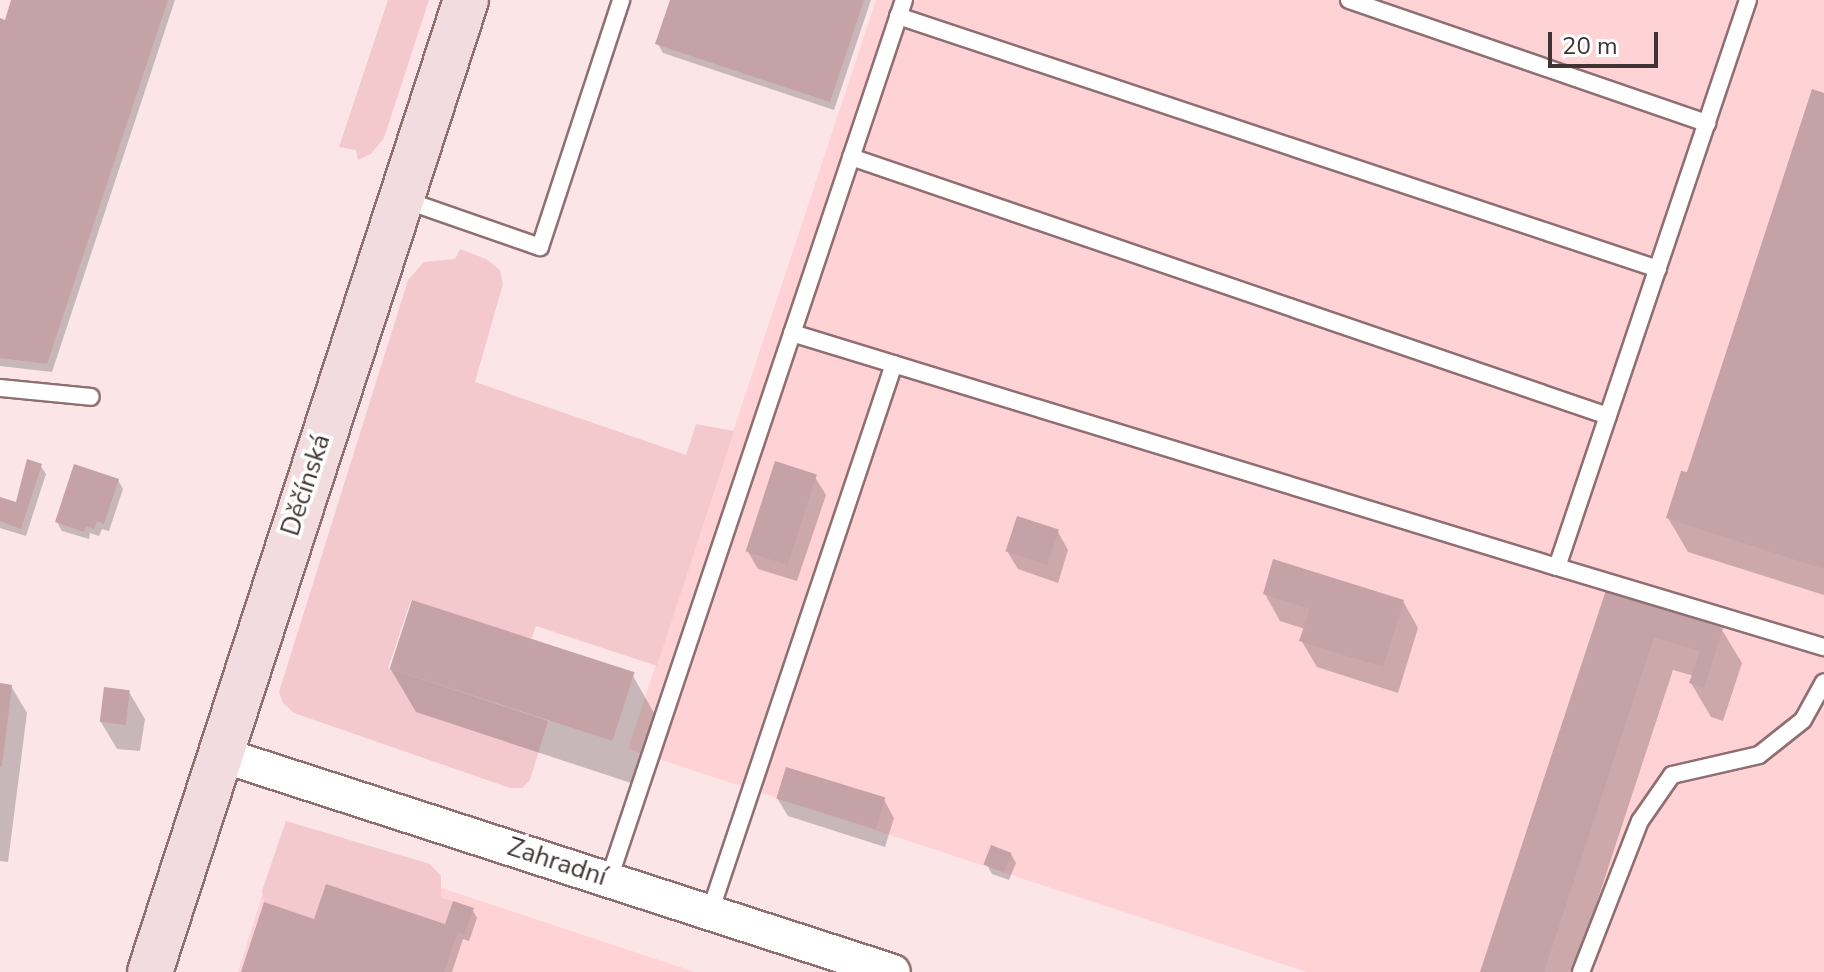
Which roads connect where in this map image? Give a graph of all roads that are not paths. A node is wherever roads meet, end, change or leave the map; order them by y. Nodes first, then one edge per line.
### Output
1 (466, 0) edge
2 (621, 0) edge
3 (1349, 0) edge
4 (1748, 0) edge
5 (901, 8) edge
6 (1707, 123) junction
7 (851, 157) junction
8 (401, 198) junction
9 (1658, 269) junction
10 (792, 333) junction
11 (894, 364) junction
12 (0, 388) edge
13 (91, 397) dead end
14 (1608, 416) junction
15 (1557, 567) junction
16 (1824, 647) edge
17 (1824, 682) edge
18 (219, 754) junction
19 (609, 879) junction
20 (710, 912) junction
21 (150, 972) edge
22 (893, 972) edge
23 (1581, 972) edge

1 - 8 main road, Děčínská
2 - 8 lane
3 - 6 lane
4 - 6 lane
5 - 7 lane
5 - 9 lane
6 - 9 lane
7 - 10 lane
7 - 14 lane
8 - 18 main road, Děčínská
9 - 14 lane
10 - 11 lane
10 - 19 lane
11 - 15 lane
11 - 20 lane
12 - 13 lane
14 - 15 lane
15 - 16 lane
17 - 23 lane
18 - 19 street, Zahradní
18 - 21 main road, Děčínská
19 - 20 street, Zahradní
20 - 22 street, Zahradní

